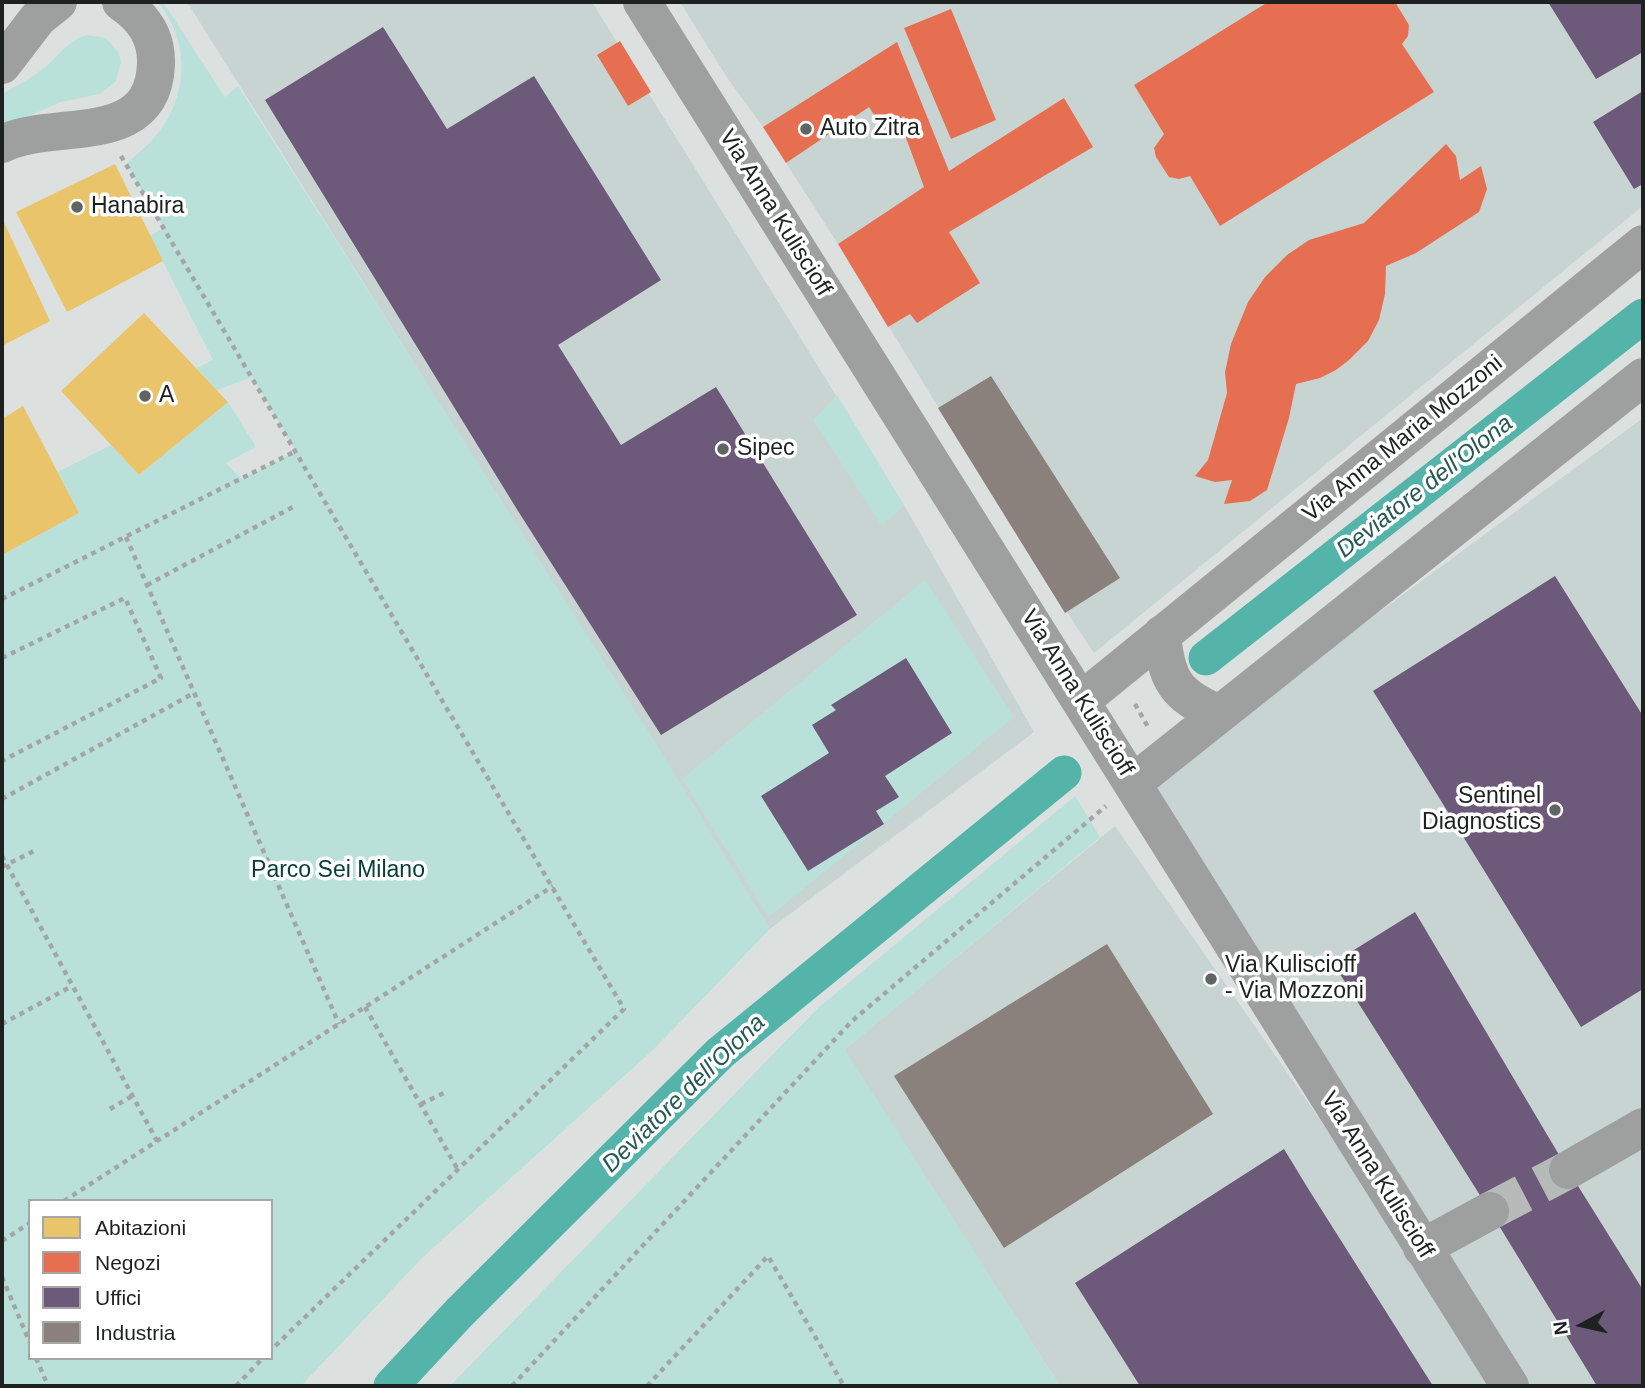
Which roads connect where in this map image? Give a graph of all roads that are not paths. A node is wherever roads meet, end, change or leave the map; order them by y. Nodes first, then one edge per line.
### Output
1 (58, 2) edge
2 (121, 2) edge
3 (642, 2) edge
4 (2, 65) edge
5 (2, 144) edge
6 (1643, 244) edge
7 (1643, 377) edge
8 (1162, 634) junction
9 (1082, 700) junction
10 (1219, 713) junction
11 (1120, 794) junction
12 (1643, 1127) edge
13 (1567, 1170) tunnel mouth
14 (1490, 1211) tunnel mouth
15 (1422, 1248) junction
16 (1510, 1386) edge

1 - 4 street
2 - 5 street
3 - 9 street, Via Anna Kuliscioff
6 - 8 street, Via Anna Maria Mozzoni
7 - 10 street
8 - 9 street, Via Anna Maria Mozzoni
8 - 10 street
9 - 11 street, Via Anna Kuliscioff
10 - 11 street
11 - 15 street, Via Anna Kuliscioff
12 - 13 street
14 - 15 street
15 - 16 street, Via Anna Kuliscioff

